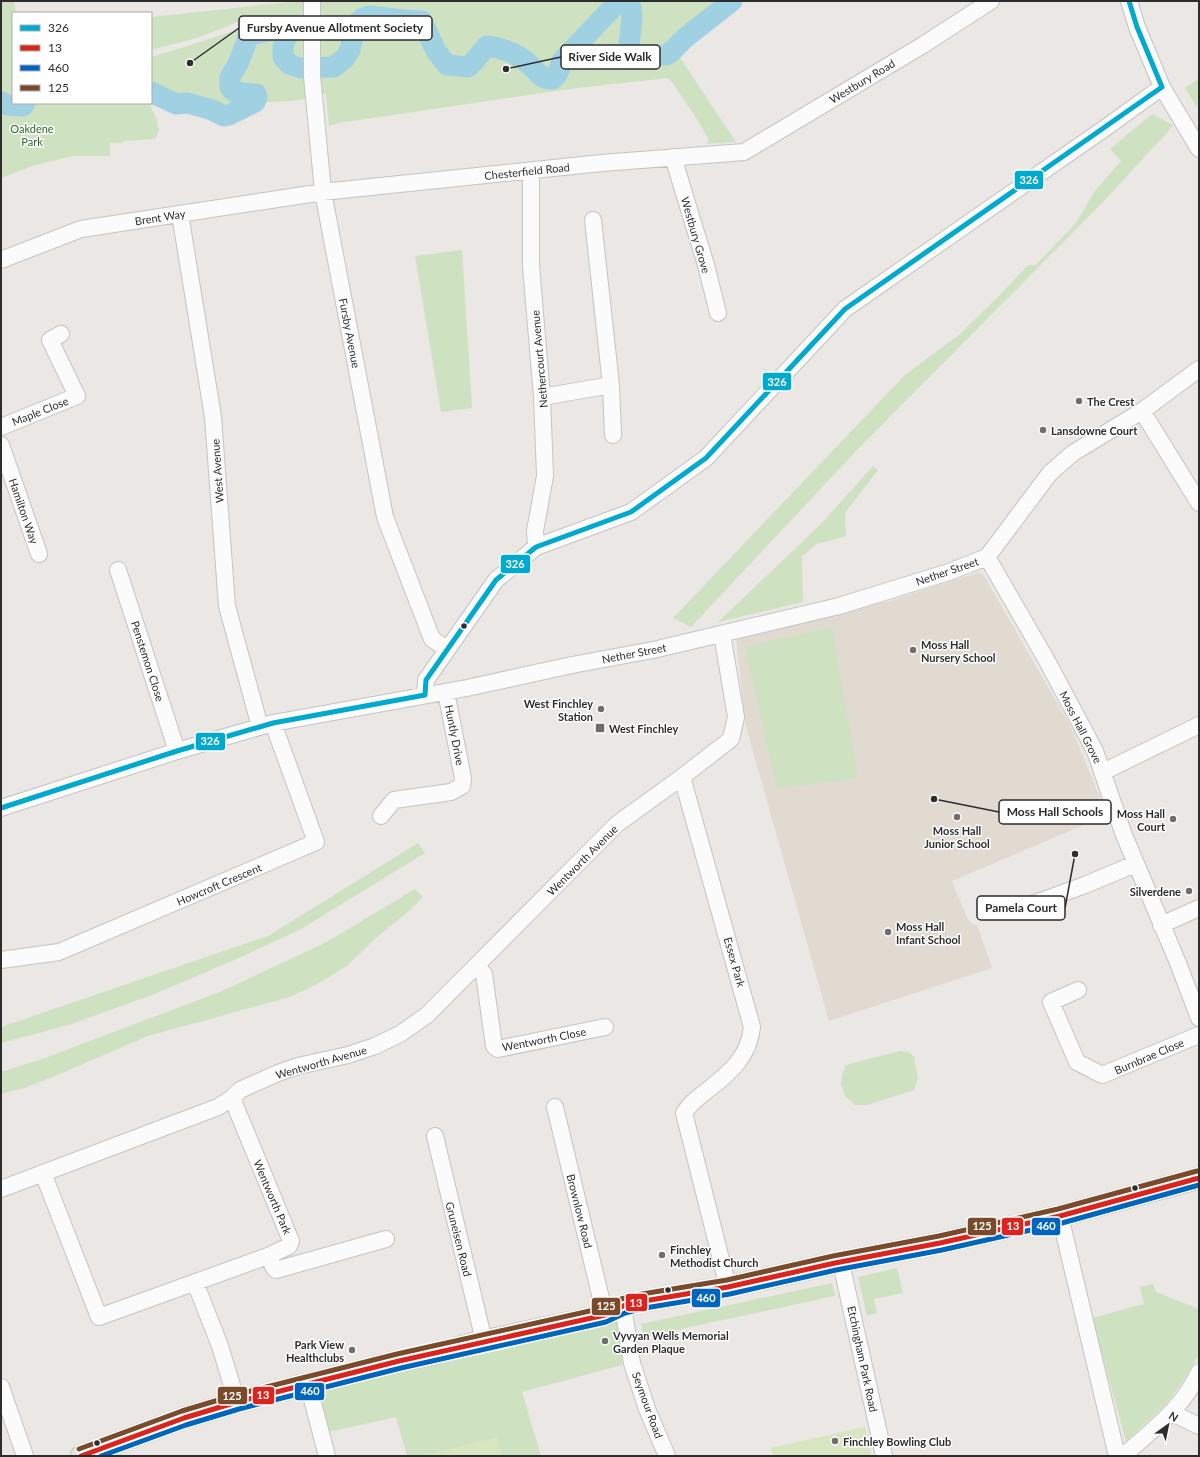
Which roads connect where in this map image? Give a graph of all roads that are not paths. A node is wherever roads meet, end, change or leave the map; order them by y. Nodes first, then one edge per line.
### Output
1 (312, 1) edge
2 (991, 1) edge
3 (1129, 1) edge
4 (1162, 87) junction
5 (1199, 149) edge
6 (730, 153) joint
7 (674, 157) junction
8 (531, 171) junction
9 (323, 192) junction
10 (180, 214) junction
11 (593, 220) dead end
12 (1, 260) edge
13 (718, 313) dead end
14 (61, 334) dead end
15 (1199, 369) edge
16 (611, 385) junction
17 (542, 397) junction
18 (1142, 411) junction
19 (1, 427) edge
20 (613, 435) dead end
21 (1, 445) edge
22 (1199, 503) edge
23 (536, 547) junction
24 (39, 554) dead end
25 (987, 557) junction
26 (118, 570) dead end
27 (717, 635) junction
28 (446, 649) junction
29 (446, 692) junction
30 (425, 695) junction
31 (267, 725) junction
32 (1199, 725) edge
33 (177, 751) junction
34 (1103, 772) junction
35 (682, 777) junction
36 (1, 808) edge
37 (381, 816) dead end
38 (1135, 864) junction
39 (1027, 906) dead end
40 (1199, 908) edge
41 (1161, 925) junction
42 (1, 960) edge
43 (476, 966) junction
44 (1078, 990) dead end
45 (1199, 1018) edge
46 (605, 1027) dead end
47 (1199, 1035) edge
48 (232, 1098) junction
49 (555, 1107) dead end
50 (435, 1136) dead end
51 (43, 1173) junction
52 (1199, 1178) edge
53 (1, 1189) edge
54 (1060, 1216) junction
55 (386, 1240) dead end
56 (268, 1256) junction
57 (842, 1263) junction
58 (195, 1282) junction
59 (728, 1287) junction
60 (623, 1306) junction
61 (605, 1315) junction
62 (484, 1341) junction
63 (1199, 1372) edge
64 (308, 1384) junction
65 (1, 1387) edge
66 (237, 1402) junction
67 (1172, 1413) junction
68 (1199, 1426) edge
69 (25, 1456) edge
70 (82, 1456) edge
71 (327, 1456) edge
72 (667, 1456) edge
73 (884, 1456) edge
74 (1117, 1456) edge
75 (1123, 1456) edge

1 - 9 street, Fursby Avenue
2 - 6 street, Westbury Road
3 - 4 street
4 - 5 street
4 - 23 street
6 - 7 street, Chesterfield Road
7 - 8 street, Chesterfield Road
7 - 13 street, Westbury Grove
8 - 9 street, Chesterfield Road
8 - 17 street, Nethercourt Avenue
9 - 10 street, Brent Way
9 - 28 street, Fursby Avenue
10 - 12 street, Brent Way
10 - 31 street, West Avenue
11 - 16 street
14 - 19 street, Maple Close
15 - 18 street, Nether Street
16 - 17 street
16 - 20 street
17 - 23 street, Nethercourt Avenue
18 - 22 street
18 - 25 street, Nether Street
21 - 24 street, Hamilton Way
23 - 28 street
25 - 27 street, Nether Street
25 - 34 street, Moss Hall Grove
26 - 33 street, Penstemon Close
27 - 29 street, Nether Street
27 - 35 street
28 - 30 street
29 - 30 street, Nether Street
29 - 37 street, Huntly Drive
30 - 31 street, Nether Street
31 - 33 street, Nether Street
31 - 42 street, Howcroft Crescent
32 - 34 street
33 - 36 street, Nether Street
34 - 38 street, Moss Hall Grove
35 - 43 street, Wentworth Avenue
35 - 59 street, Essex Park
38 - 39 street
38 - 41 street, Moss Hall Grove
40 - 41 street
41 - 45 street, Moss Hall Grove
43 - 46 street, Wentworth Close
43 - 48 street, Wentworth Avenue
44 - 47 street, Burnbrae Close
48 - 51 street, Wentworth Avenue
48 - 56 street, Wentworth Park
49 - 61 street, Brownlow Road
50 - 62 street, Gruneisen Road
51 - 53 street, Wentworth Avenue
51 - 58 street, Wentworth Park
52 - 54 main road
54 - 57 main road
54 - 74 street
55 - 56 street
56 - 58 street, Wentworth Park
57 - 59 main road
57 - 73 street, Etchingham Park Road
58 - 66 street
59 - 60 main road
60 - 61 main road
60 - 72 street, Seymour Road
61 - 62 main road
62 - 64 main road
63 - 67 street
64 - 66 main road
64 - 71 street
65 - 69 street
66 - 70 main road
67 - 68 street
67 - 75 street

